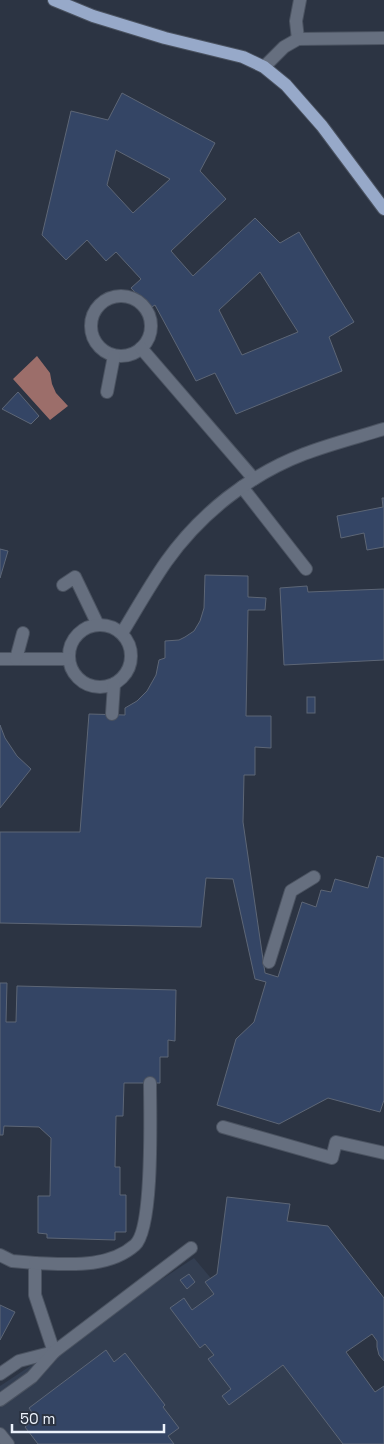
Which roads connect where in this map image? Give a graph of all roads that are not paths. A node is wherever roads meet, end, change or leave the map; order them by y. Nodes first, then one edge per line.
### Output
1 (54, 0) edge
2 (300, 0) edge
3 (384, 38) edge
4 (298, 39) junction
5 (264, 66) junction
6 (384, 208) edge
7 (141, 348) junction
8 (114, 356) junction
9 (107, 392) dead end
10 (384, 429) edge
11 (254, 479) junction
12 (242, 487) junction
13 (306, 569) dead end
14 (63, 585) dead end
15 (98, 625) junction
16 (23, 633) dead end
17 (122, 633) junction
18 (0, 659) edge
19 (16, 659) junction
20 (68, 659) junction
21 (114, 684) junction
22 (112, 714) dead end
23 (314, 877) dead end
24 (269, 962) dead end
25 (150, 1083) dead end
26 (223, 1127) dead end
27 (384, 1152) edge
28 (191, 1248) dead end
29 (0, 1255) edge
30 (35, 1263) junction
31 (54, 1352) junction
32 (0, 1374) edge
33 (0, 1400) edge
34 (0, 1434) edge
35 (8, 1444) edge

1 - 5 main road
2 - 4 street
3 - 4 street
4 - 5 street
5 - 6 main road
7 - 8 street
7 - 8 street
7 - 11 street
8 - 9 street
10 - 11 street
11 - 12 street
12 - 13 street
12 - 17 street
14 - 15 street
15 - 17 street
15 - 20 street
16 - 19 street
17 - 21 street
18 - 19 street
19 - 20 street
20 - 21 street
21 - 22 street
23 - 24 street
25 - 30 street
26 - 27 street
28 - 31 street
29 - 30 street
30 - 31 street
31 - 32 street
31 - 33 street
34 - 35 street

